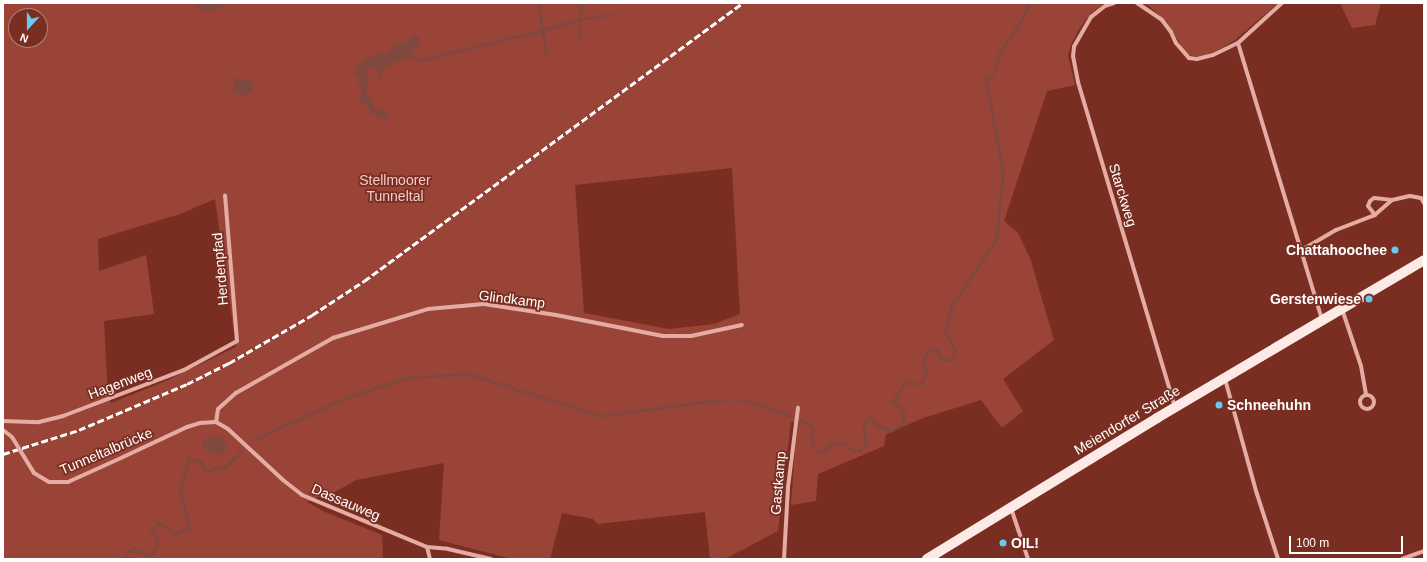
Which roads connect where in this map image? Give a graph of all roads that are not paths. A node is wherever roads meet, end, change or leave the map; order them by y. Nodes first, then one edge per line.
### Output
1 (1114, 3) edge
2 (1137, 3) edge
3 (1282, 3) edge
4 (1238, 43) junction
5 (225, 195) dead end
6 (1392, 200) junction
7 (1424, 203) edge
8 (1375, 215) junction
9 (1300, 251) junction
10 (1424, 260) edge
11 (1342, 309) junction
12 (1322, 320) junction
13 (742, 325) dead end
14 (237, 341) joint
15 (1225, 378) junction
16 (1366, 395) dead end
17 (1175, 407) junction
18 (798, 408) dead end
19 (3, 421) edge
20 (216, 422) junction
21 (3, 430) edge
22 (1010, 507) junction
23 (427, 547) junction
24 (1424, 551) edge
25 (430, 559) edge
26 (491, 559) edge
27 (784, 559) edge
28 (927, 559) edge
29 (1028, 559) edge
30 (1278, 559) edge
31 (1402, 559) edge

1 - 17 street, Starckweg
2 - 4 street
3 - 4 street
4 - 9 street
5 - 14 street, Herdenpfad
6 - 7 street
6 - 8 street
6 - 8 street
8 - 9 street
9 - 12 street
10 - 11 main road, Meiendorfer Straße
11 - 12 main road, Meiendorfer Straße
11 - 16 street
12 - 15 main road, Meiendorfer Straße
13 - 20 street, Glindkamp
14 - 19 street, Hagenweg
15 - 17 main road, Meiendorfer Straße
15 - 30 street
17 - 22 main road, Meiendorfer Straße
18 - 27 street, Gastkamp
20 - 21 street, Tunneltalbrücke, bridge
20 - 23 street, Dassauweg
22 - 28 main road, Meiendorfer Straße
22 - 29 street
23 - 25 street
23 - 26 street, Dassauweg
24 - 31 street

